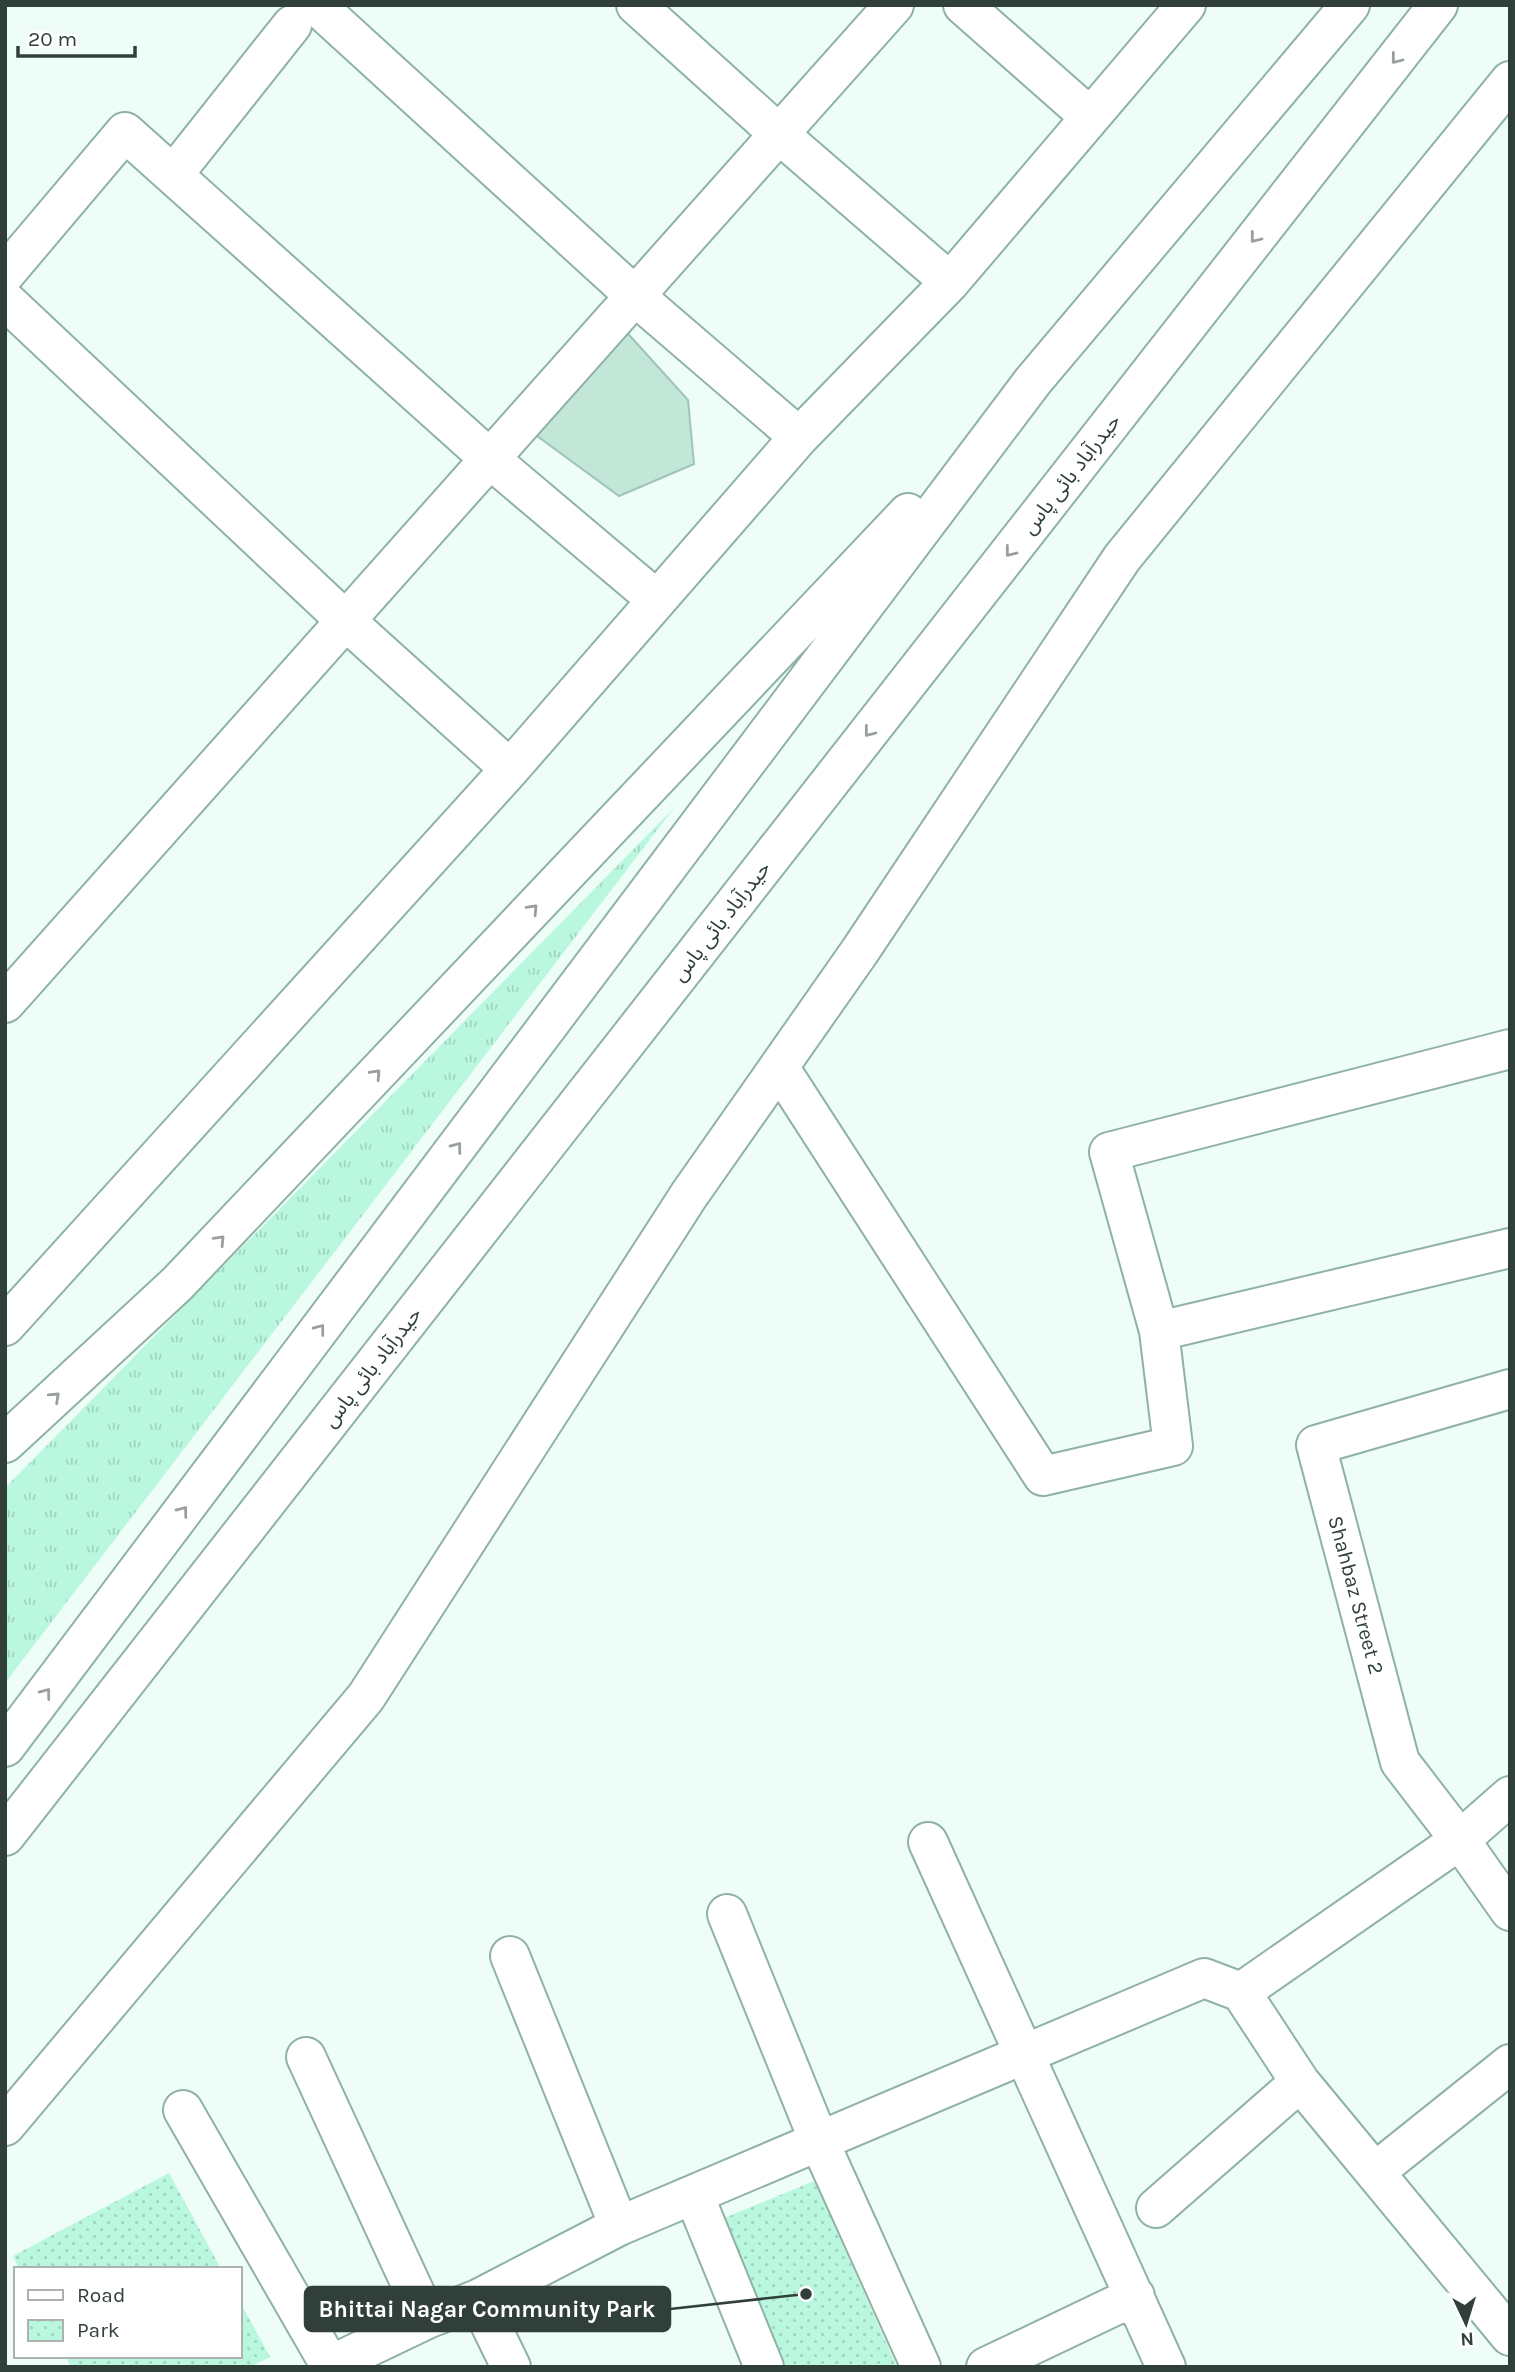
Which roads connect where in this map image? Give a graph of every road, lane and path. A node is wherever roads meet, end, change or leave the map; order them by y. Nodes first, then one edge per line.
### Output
1 (636, 5) edge
2 (894, 5) edge
3 (963, 5) edge
4 (1185, 5) edge
5 (1350, 5) edge
6 (1438, 5) edge
7 (304, 15) edge
8 (1510, 81) edge
9 (1090, 117) junction
10 (779, 134) junction
11 (173, 175) junction
12 (5, 274) edge
13 (950, 282) junction
14 (635, 296) junction
15 (5, 300) edge
16 (1033, 381) junction
17 (800, 437) junction
18 (490, 459) junction
19 (657, 600) junction
20 (346, 621) junction
21 (510, 769) junction
22 (5, 1003) edge
23 (1510, 1049) edge
24 (779, 1067) junction
25 (1510, 1248) edge
26 (5, 1326) edge
27 (1159, 1331) junction
28 (1510, 1390) edge
29 (5, 1443) edge
30 (5, 1747) edge
31 (1510, 1796) edge
32 (5, 1836) edge
33 (1460, 1840) junction
34 (928, 1842) dead end
35 (1510, 1911) edge
36 (727, 1913) dead end
37 (510, 1956) dead end
38 (1241, 1992) junction
39 (1025, 2054) junction
40 (306, 2057) dead end
41 (1510, 2064) edge
42 (1300, 2082) junction
43 (183, 2110) dead end
44 (5, 2126) edge
45 (819, 2141) junction
46 (1375, 2172) junction
47 (694, 2195) junction
48 (1156, 2208) dead end
49 (619, 2226) junction
50 (1135, 2296) junction
51 (478, 2299) junction
52 (427, 2319) junction
53 (1510, 2336) edge
54 (329, 2366) edge
55 (511, 2367) edge
56 (764, 2367) edge
57 (921, 2367) edge
58 (986, 2367) edge
59 (1166, 2367) edge

1 - 10 main road
2 - 10 main road
3 - 9 main road
4 - 9 main road
5 - 16 main road
6 -> 32 main road, حیدرآباد بائی پاس
7 - 11 main road
7 - 14 main road
8 - 24 main road
9 - 13 main road
10 - 13 main road
10 - 14 main road
11 - 12 main road
11 - 18 main road
13 - 17 main road
14 - 17 main road
14 - 18 main road
15 - 20 main road
29 -> 16 main road
30 -> 16 main road
17 - 19 main road
18 - 19 main road
18 - 20 main road
19 - 21 main road
20 - 21 main road
20 - 22 main road
21 - 26 main road
23 - 27 main road
24 - 27 main road
24 - 44 main road
25 - 27 main road
28 - 33 main road, Shahbaz Street 2
31 - 33 main road
33 - 35 main road, Shahbaz Street 2
33 - 38 main road
34 - 39 main road
36 - 45 main road
37 - 49 main road
38 - 39 main road
38 - 42 main road
39 - 45 main road
39 - 50 main road
40 - 52 main road
41 - 46 main road
42 - 46 main road
42 - 48 main road
43 - 54 main road
45 - 47 main road
45 - 57 main road
46 - 53 main road
47 - 49 main road
47 - 56 main road
49 - 51 main road
50 - 58 main road
50 - 59 main road
51 - 52 main road
51 - 55 main road
52 - 54 main road

